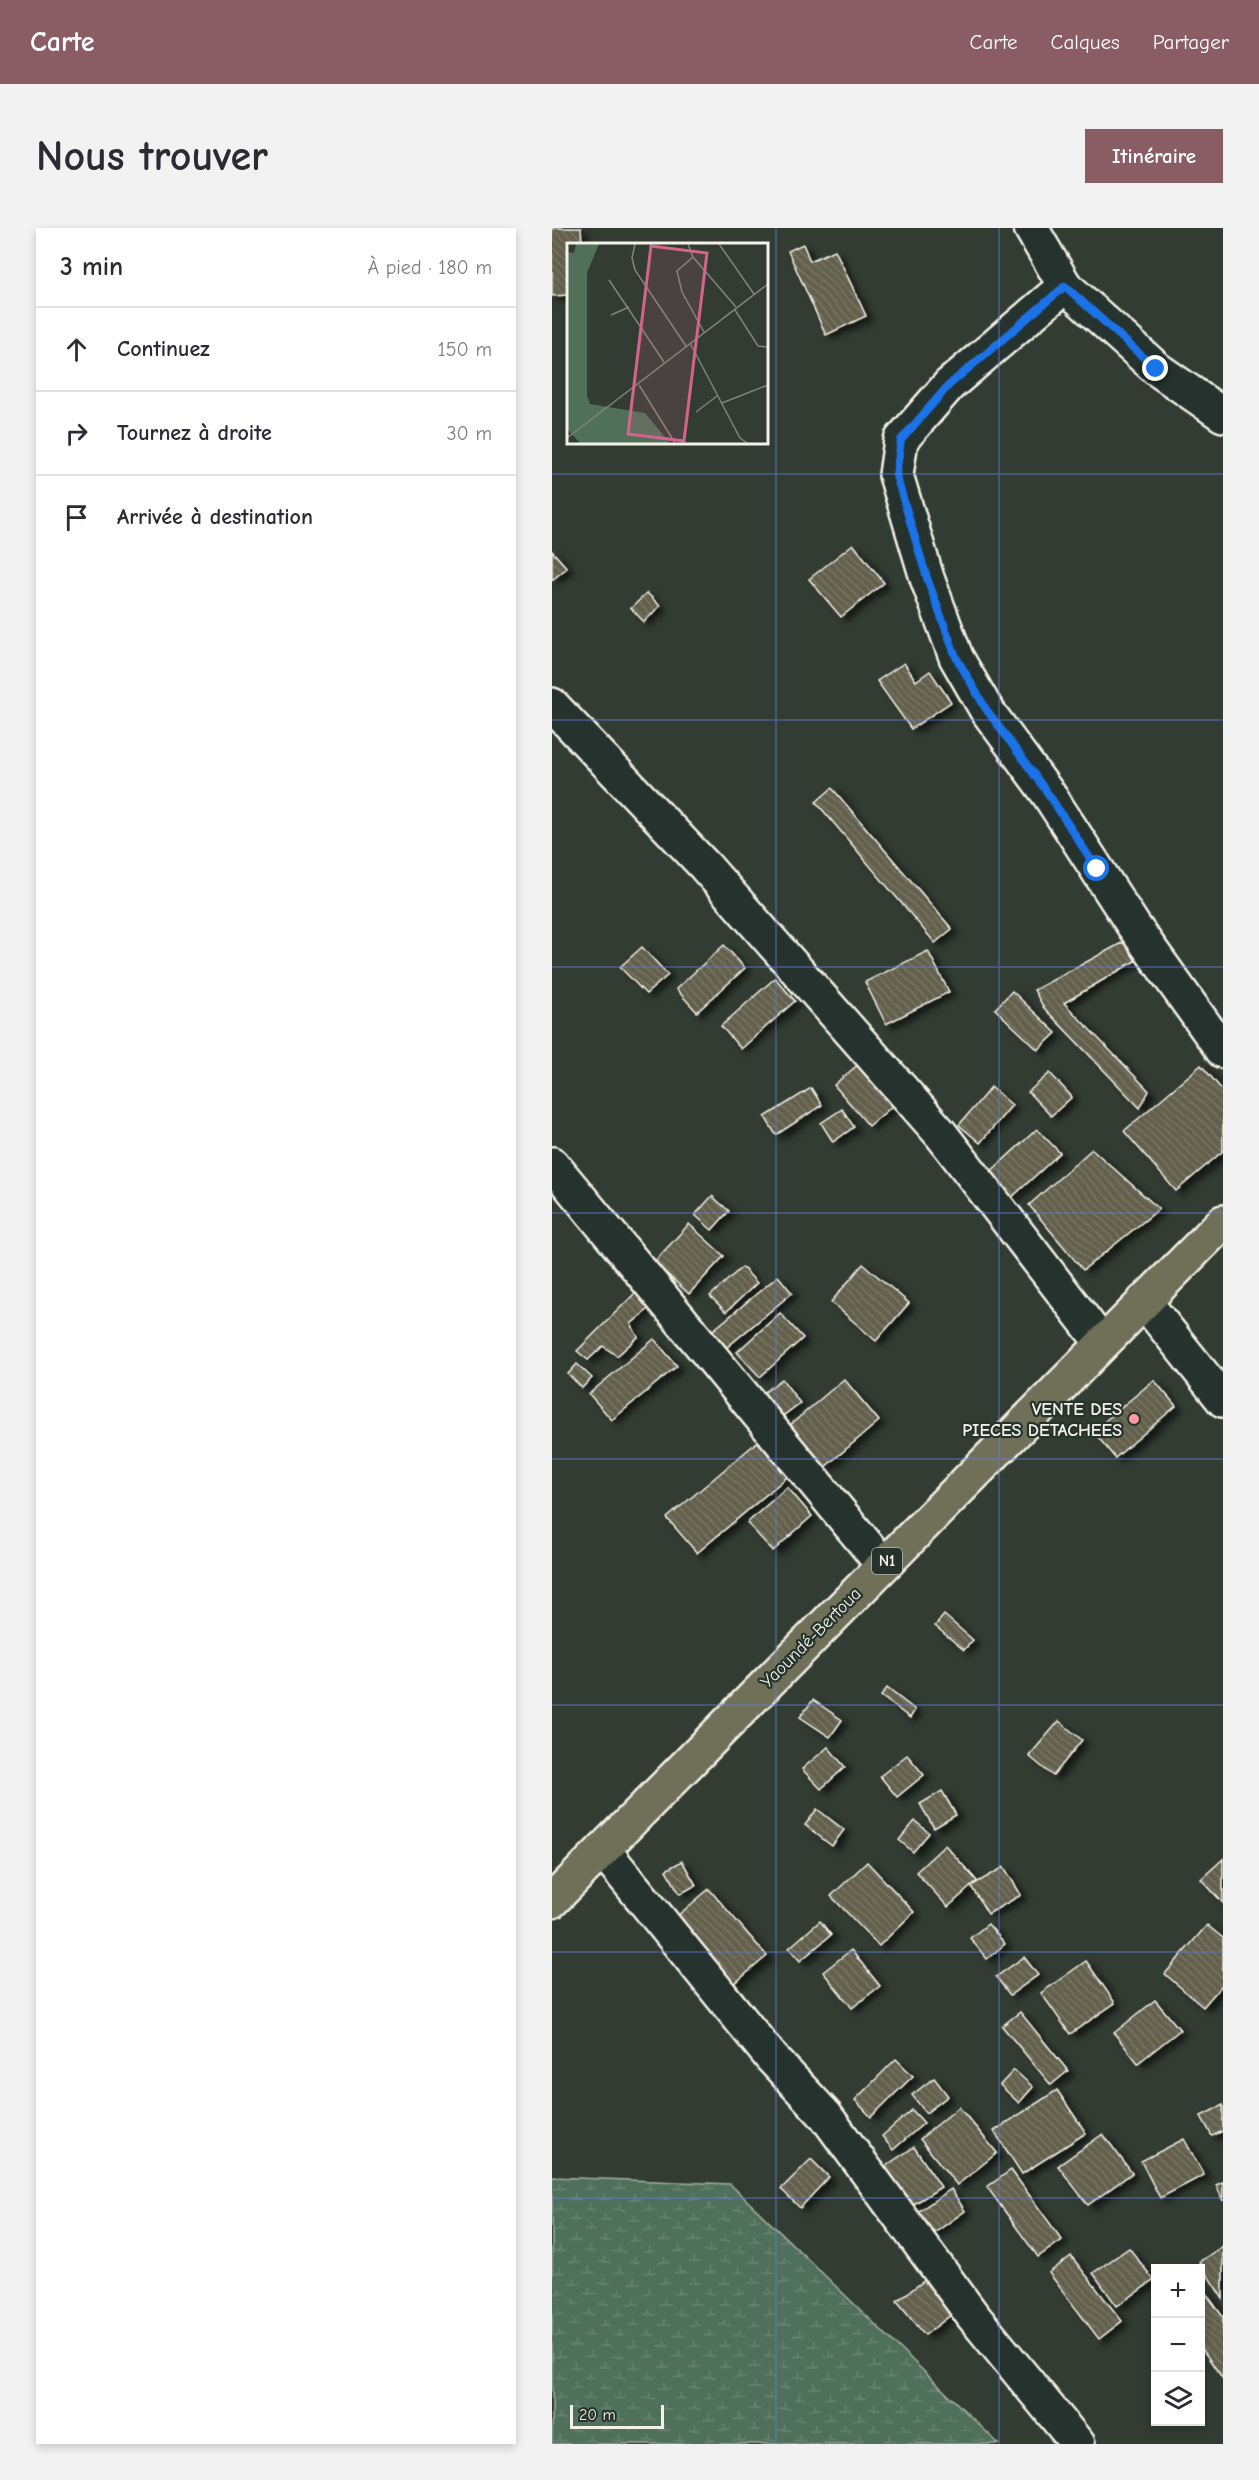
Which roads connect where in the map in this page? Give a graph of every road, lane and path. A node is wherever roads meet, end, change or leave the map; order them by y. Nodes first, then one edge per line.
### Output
1 (1031, 228) edge
2 (1065, 286) junction
3 (1223, 416) edge
4 (552, 705) edge
5 (1223, 1051) edge
6 (552, 1164) edge
7 (1223, 1222) edge
8 (1144, 1301) junction
9 (1102, 1343) junction
10 (1223, 1400) edge
11 (883, 1565) junction
12 (603, 1850) junction
13 (552, 1901) edge
14 (1078, 2444) edge

1 - 2 street
2 - 3 street
2 - 5 street
4 - 9 street
6 - 11 street
7 - 8 highway, Yaoundé-Bertoua / N1
8 - 9 highway, Yaoundé-Bertoua / N1
8 - 10 street
9 - 11 highway, Yaoundé-Bertoua / N1
11 - 12 highway, Yaoundé-Bertoua / N1
12 - 13 highway, Yaoundé-Bertoua / N1
12 - 14 street

